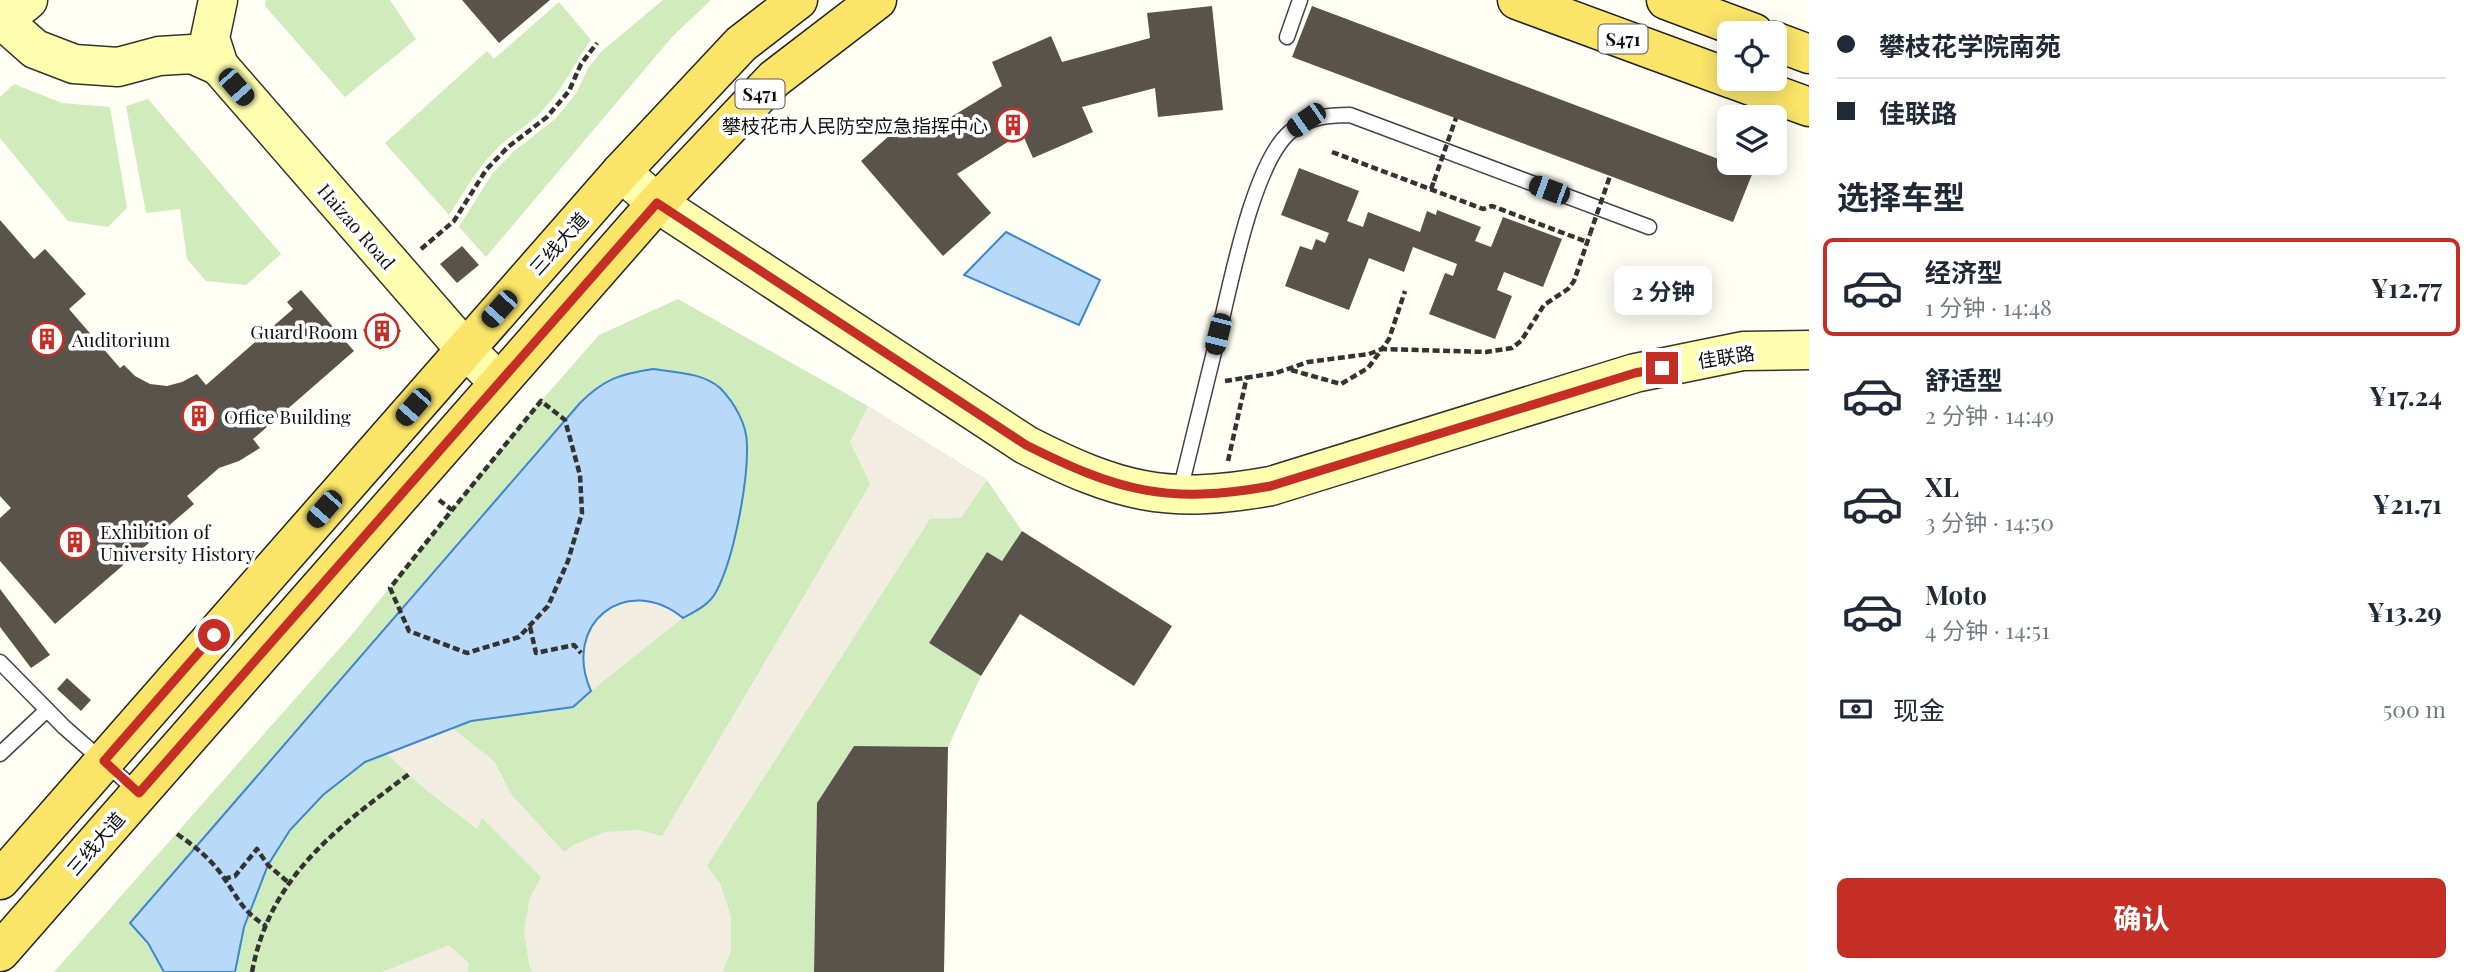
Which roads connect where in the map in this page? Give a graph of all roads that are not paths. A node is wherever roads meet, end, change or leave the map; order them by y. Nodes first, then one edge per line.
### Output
1 (218, 0) edge
2 (798, 0) edge
3 (877, 0) edge
4 (1300, 0) edge
5 (1517, 0) edge
6 (1666, 0) edge
7 (10, 15) edge
8 (1722, 21) edge
9 (1287, 37) dead end
10 (1787, 46) edge
11 (1809, 54) edge
12 (219, 66) junction
13 (1717, 73) edge
14 (1766, 91) edge
15 (1809, 107) edge
16 (621, 172) junction
17 (657, 203) junction
18 (1649, 227) dead end
19 (464, 348) junction
20 (1809, 350) edge
21 (499, 382) junction
22 (1179, 496) junction
23 (0, 662) edge
24 (47, 710) junction
25 (0, 754) edge
26 (104, 761) junction
27 (139, 793) junction
28 (0, 880) edge
29 (0, 952) edge

1 - 12 street
2 - 16 main road, 三线大道 / S471
3 - 17 main road, 三线大道 / S471
4 - 9 lane
5 - 13 main road, S471
6 - 8 main road
7 - 12 street
10 - 11 main road
12 - 19 street, Haizao Road
14 - 15 main road, S471
16 - 17 street, 佳联路
16 - 19 main road, 三线大道 / S471
17 - 21 main road, 三线大道 / S471
17 - 22 street, 佳联路
18 - 22 lane
19 - 21 street, Haizao Road
19 - 26 main road, 三线大道 / S471
20 - 22 street, 佳联路
21 - 27 main road, 三线大道 / S471
23 - 24 lane
24 - 25 lane
24 - 26 lane
26 - 27 lane
26 - 28 main road, 三线大道 / S471
27 - 29 main road, 三线大道 / S471

